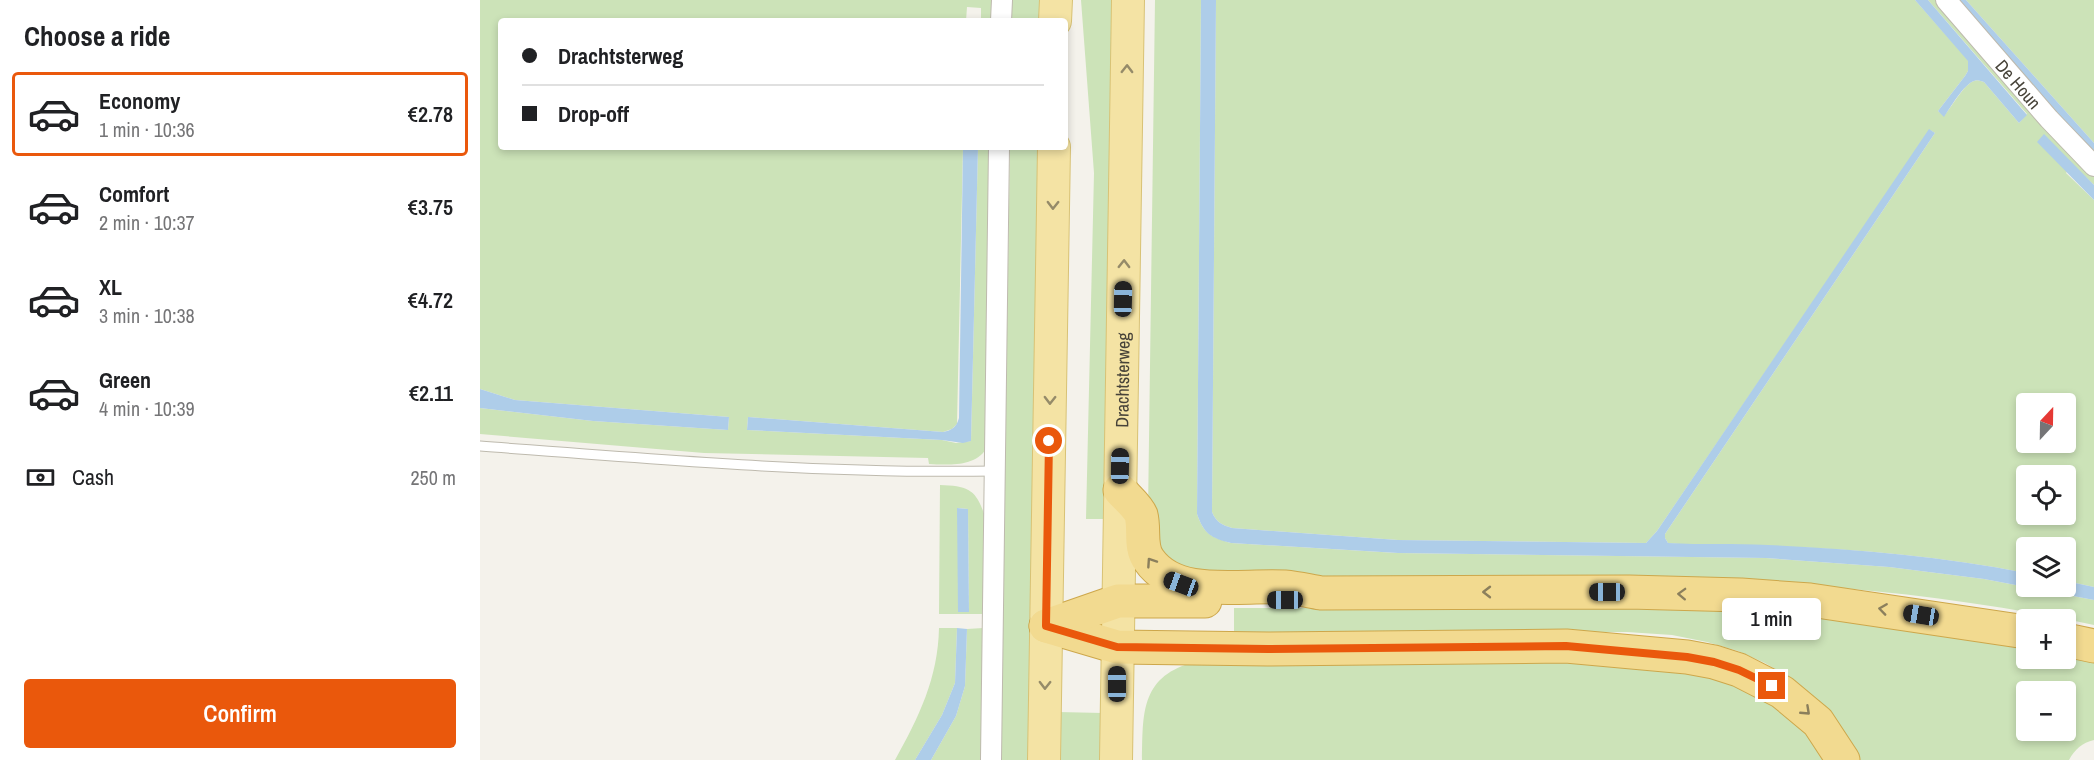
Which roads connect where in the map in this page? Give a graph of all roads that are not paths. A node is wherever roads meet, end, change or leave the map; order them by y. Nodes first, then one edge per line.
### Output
1 (1002, 0) edge
2 (1056, 0) edge
3 (1128, 0) edge
4 (1946, 0) edge
5 (1001, 18) edge
6 (1055, 18) edge
7 (999, 150) edge
8 (1054, 150) edge
9 (2094, 166) edge
10 (480, 446) edge
11 (995, 471) junction
12 (1120, 490) junction
13 (1321, 593) junction
14 (1118, 601) junction
15 (1046, 626) junction
16 (2016, 630) edge
17 (2076, 642) edge
18 (2094, 646) edge
19 (1117, 647) junction
20 (991, 760) edge
21 (1044, 760) edge
22 (1116, 760) edge
23 (1844, 760) edge

1 - 5 street
2 - 6 main road
12 -> 3 main road, Drachtsterweg
4 - 9 street, De Houn
7 - 11 street
8 -> 15 main road
10 - 11 lane
11 - 20 street
13 -> 12 highway
12 - 14 main road, Drachtsterweg
13 - 14 highway
16 -> 13 highway
14 - 15 highway
14 - 19 main road, Drachtsterweg
15 - 19 highway
15 -> 21 main road
17 - 18 highway
19 - 22 main road, Drachtsterweg
19 -> 23 highway

